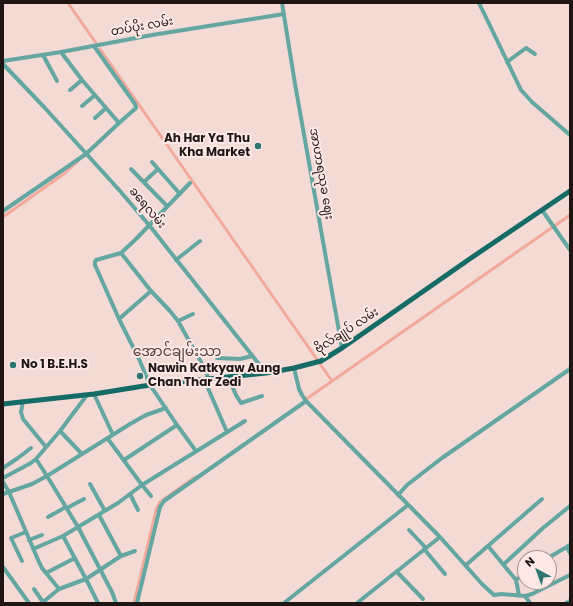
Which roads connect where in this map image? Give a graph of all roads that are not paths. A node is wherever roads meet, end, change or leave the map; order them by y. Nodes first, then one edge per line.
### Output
1 (282, 3) edge
2 (479, 3) edge
3 (284, 14) junction
4 (94, 46) junction
5 (61, 52) junction
6 (535, 54) dead end
7 (44, 55) junction
8 (3, 61) edge
9 (507, 62) junction
10 (3, 64) edge
11 (82, 80) junction
12 (57, 81) dead end
13 (70, 90) dead end
14 (95, 95) junction
15 (82, 106) dead end
16 (106, 108) junction
17 (95, 118) dead end
18 (118, 123) junction
19 (570, 135) edge
20 (86, 154) junction
21 (152, 162) dead end
22 (131, 169) dead end
23 (158, 169) junction
24 (144, 182) junction
25 (190, 183) dead end
26 (570, 191) edge
27 (180, 194) junction
28 (167, 206) junction
29 (542, 210) junction
30 (3, 211) edge
31 (149, 225) junction
32 (200, 241) dead end
33 (570, 250) edge
34 (121, 253) junction
35 (176, 260) junction
36 (151, 291) junction
37 (193, 314) dead end
38 (119, 319) junction
39 (178, 321) junction
40 (342, 348) junction
41 (252, 356) junction
42 (217, 358) dead end
43 (294, 368) junction
44 (570, 369) edge
45 (266, 373) junction
46 (228, 377) junction
47 (206, 379) junction
48 (150, 385) junction
49 (87, 394) junction
50 (94, 394) junction
51 (262, 396) dead end
52 (305, 400) junction
53 (23, 401) junction
54 (3, 404) edge
55 (166, 408) junction
56 (244, 421) dead end
57 (177, 425) junction
58 (60, 431) junction
59 (227, 432) junction
60 (113, 435) junction
61 (108, 439) junction
62 (46, 447) junction
63 (31, 448) dead end
64 (196, 451) junction
65 (82, 454) junction
66 (36, 459) junction
67 (124, 460) junction
68 (3, 468) edge
69 (47, 476) junction
70 (3, 478) edge
71 (3, 482) edge
72 (90, 484) dead end
73 (142, 485) junction
74 (9, 492) junction
75 (3, 494) edge
76 (130, 494) junction
77 (398, 495) junction
78 (151, 496) dead end
79 (84, 499) dead end
80 (542, 499) dead end
81 (408, 505) junction
82 (570, 506) edge
83 (66, 507) junction
84 (138, 510) dead end
85 (104, 511) junction
86 (99, 515) junction
87 (48, 517) dead end
88 (78, 528) junction
89 (410, 530) dead end
90 (26, 532) junction
91 (39, 535) dead end
92 (63, 536) junction
93 (440, 537) junction
94 (29, 540) junction
95 (488, 546) junction
96 (569, 546) edge
97 (33, 549) junction
98 (425, 549) junction
99 (135, 551) dead end
100 (557, 553) edge
101 (570, 553) edge
102 (121, 556) junction
103 (75, 558) junction
104 (22, 561) dead end
105 (504, 564) junction
106 (466, 565) junction
107 (3, 567) edge
108 (100, 569) junction
109 (398, 572) junction
110 (46, 573) junction
111 (445, 574) dead end
112 (570, 575) edge
113 (86, 579) junction
114 (516, 580) joint
115 (34, 589) dead end
116 (59, 589) junction
117 (519, 595) junction
118 (525, 596) junction
119 (423, 598) dead end
120 (570, 601) edge
121 (29, 603) edge
122 (42, 603) edge
123 (98, 603) edge
124 (116, 603) edge
125 (137, 603) edge
126 (284, 603) edge
127 (357, 603) edge
128 (530, 603) edge
129 (566, 603) edge

1 - 3 street, အာဟာရသုခ ဈေး
2 - 9 street
3 - 4 street, တပ်ပိုး လမ်း
3 - 40 street, အာဟာရသုခ ဈေး
4 - 5 street, တပ်ပိုး လမ်း
4 - 18 street
5 - 7 street, တပ်ပိုး လမ်း
5 - 11 street
6 - 9 street
7 - 8 street, တပ်ပိုး လမ်း
7 - 12 street
9 - 19 street
10 - 20 street, ခရေလမ်း
11 - 13 street
11 - 14 street
14 - 15 street
14 - 16 street
16 - 17 street
16 - 18 street
18 - 20 street
20 - 30 street
20 - 31 street, ခရေလမ်း
21 - 23 street
22 - 24 street
23 - 24 street
23 - 27 street
24 - 28 street
25 - 27 street
26 - 29 main road, ဗိုလ်ချုပ် လမ်း
27 - 28 street
28 - 31 street
29 - 33 street
29 - 40 main road, ဗိုလ်ချုပ် လမ်း
31 - 34 street
31 - 35 street, ခရေလမ်း
32 - 35 street
34 - 36 street
34 - 38 street
35 - 41 street, ခရေလမ်း
36 - 38 street
36 - 39 street
37 - 39 street
38 - 48 street
39 - 47 street
40 - 43 main road, ဗိုလ်ချုပ် လမ်း
41 - 42 street
41 - 45 street, ခရေလမ်း
43 - 45 main road, ဗိုလ်ချုပ် လမ်း
43 - 52 street
44 - 77 street
45 - 46 main road, ဗိုလ်ချုပ် လမ်း
46 - 47 main road, ဗိုလ်ချုပ် လမ်း
46 - 51 street
47 - 48 main road, ဗိုလ်ချုပ် လမ်း
47 - 59 street
48 - 50 main road, ဗိုလ်ချုပ် လမ်း
48 - 55 street
49 - 50 main road, ဗိုလ်ချုပ် လမ်း
49 - 53 main road, ဗိုလ်ချုပ် လမ်း
49 - 58 street
50 - 60 street
52 - 77 street
52 - 125 street
53 - 54 main road, ဗိုလ်ချုပ် လမ်း
53 - 62 street
55 - 57 street
55 - 60 street
56 - 59 street
57 - 64 street
57 - 67 street
58 - 62 street
58 - 65 street
59 - 64 street
60 - 61 street
61 - 65 street
61 - 67 street
62 - 66 street
63 - 68 street
64 - 73 street
65 - 69 street
66 - 69 street
66 - 70 street
67 - 73 street
69 - 74 street
69 - 83 street
71 - 74 street
72 - 85 street
73 - 76 street
73 - 78 street
74 - 75 street
74 - 90 street
76 - 84 street
76 - 85 street
77 - 81 street
79 - 83 street
80 - 95 street
81 - 93 street
81 - 126 street
82 - 105 street
83 - 87 street
83 - 88 street
85 - 86 street
86 - 88 street
86 - 102 street
88 - 92 street
88 - 108 street
89 - 98 street
90 - 94 street
90 - 104 street
91 - 94 street
92 - 97 street
92 - 103 street
93 - 98 street
93 - 106 street
94 - 97 street
95 - 105 street
95 - 106 street
96 - 100 street
96 - 101 street
97 - 110 street
98 - 109 street
98 - 111 street
99 - 102 street
102 - 108 street
103 - 110 street
103 - 113 street
105 - 114 street
106 - 117 street
107 - 121 street
108 - 113 street
108 - 124 street
109 - 119 street
109 - 127 street
110 - 116 street
112 - 118 street
113 - 116 street
113 - 123 street
114 - 117 street
115 - 122 street
116 - 122 street
117 - 118 street
118 - 128 street
120 - 129 street

